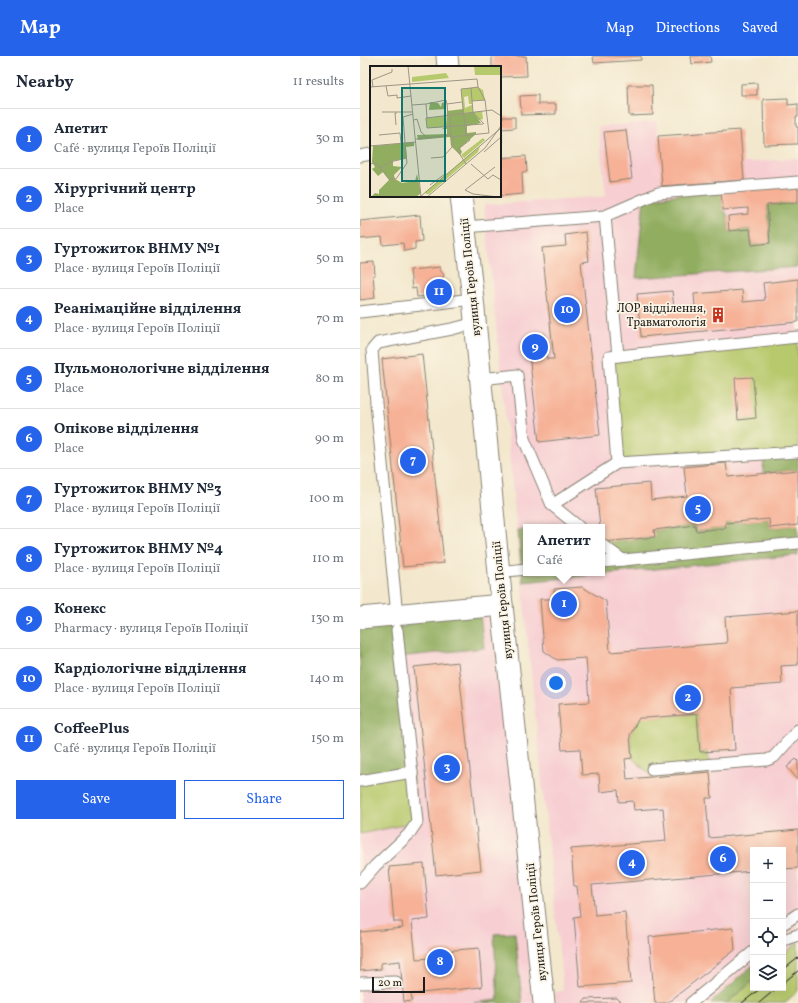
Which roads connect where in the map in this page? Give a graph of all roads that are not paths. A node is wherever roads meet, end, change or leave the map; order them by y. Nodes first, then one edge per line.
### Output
1 (447, 56) edge
2 (448, 66) edge
3 (370, 154) edge
4 (360, 156) edge
5 (798, 182) edge
6 (461, 197) edge
7 (605, 216) junction
8 (465, 227) junction
9 (473, 299) junction
10 (360, 312) edge
11 (475, 323) junction
12 (798, 337) edge
13 (618, 356) junction
14 (481, 379) junction
15 (798, 452) edge
16 (617, 463) junction
17 (552, 505) junction
18 (575, 524) edge
19 (798, 543) edge
20 (605, 547) edge
21 (623, 560) junction
22 (605, 562) edge
23 (523, 569) edge
24 (499, 572) junction
25 (502, 605) junction
26 (360, 618) edge
27 (397, 622) junction
28 (798, 730) edge
29 (652, 769) dead end
30 (412, 772) junction
31 (360, 781) edge
32 (360, 883) edge
33 (798, 914) edge
34 (786, 922) edge
35 (786, 924) edge
36 (798, 934) edge
37 (786, 939) edge
38 (750, 954) edge
39 (396, 982) dead end
40 (360, 983) edge
41 (544, 1003) edge
42 (691, 1003) edge

1 - 2 street
3 - 4 lane
5 - 7 lane
6 - 8 street, вулиця Героїв Поліції
7 - 8 lane
7 - 13 lane
8 - 9 street, вулиця Героїв Поліції
9 - 10 lane
9 - 11 street, вулиця Героїв Поліції
11 - 14 street, вулиця Героїв Поліції
11 - 27 lane
12 - 13 lane
13 - 16 lane
14 - 17 lane
14 - 24 street, вулиця Героїв Поліції
15 - 16 lane
16 - 17 lane
17 - 18 lane
19 - 21 lane
20 - 21 lane
21 - 22 lane
23 - 24 lane
24 - 25 street, вулиця Героїв Поліції
25 - 27 street
25 - 41 street, вулиця Героїв Поліції
26 - 27 street
27 - 30 lane
28 - 29 lane
30 - 31 lane
30 - 32 lane
33 - 34 lane
35 - 36 lane
36 - 37 lane
38 - 42 lane
39 - 40 lane

